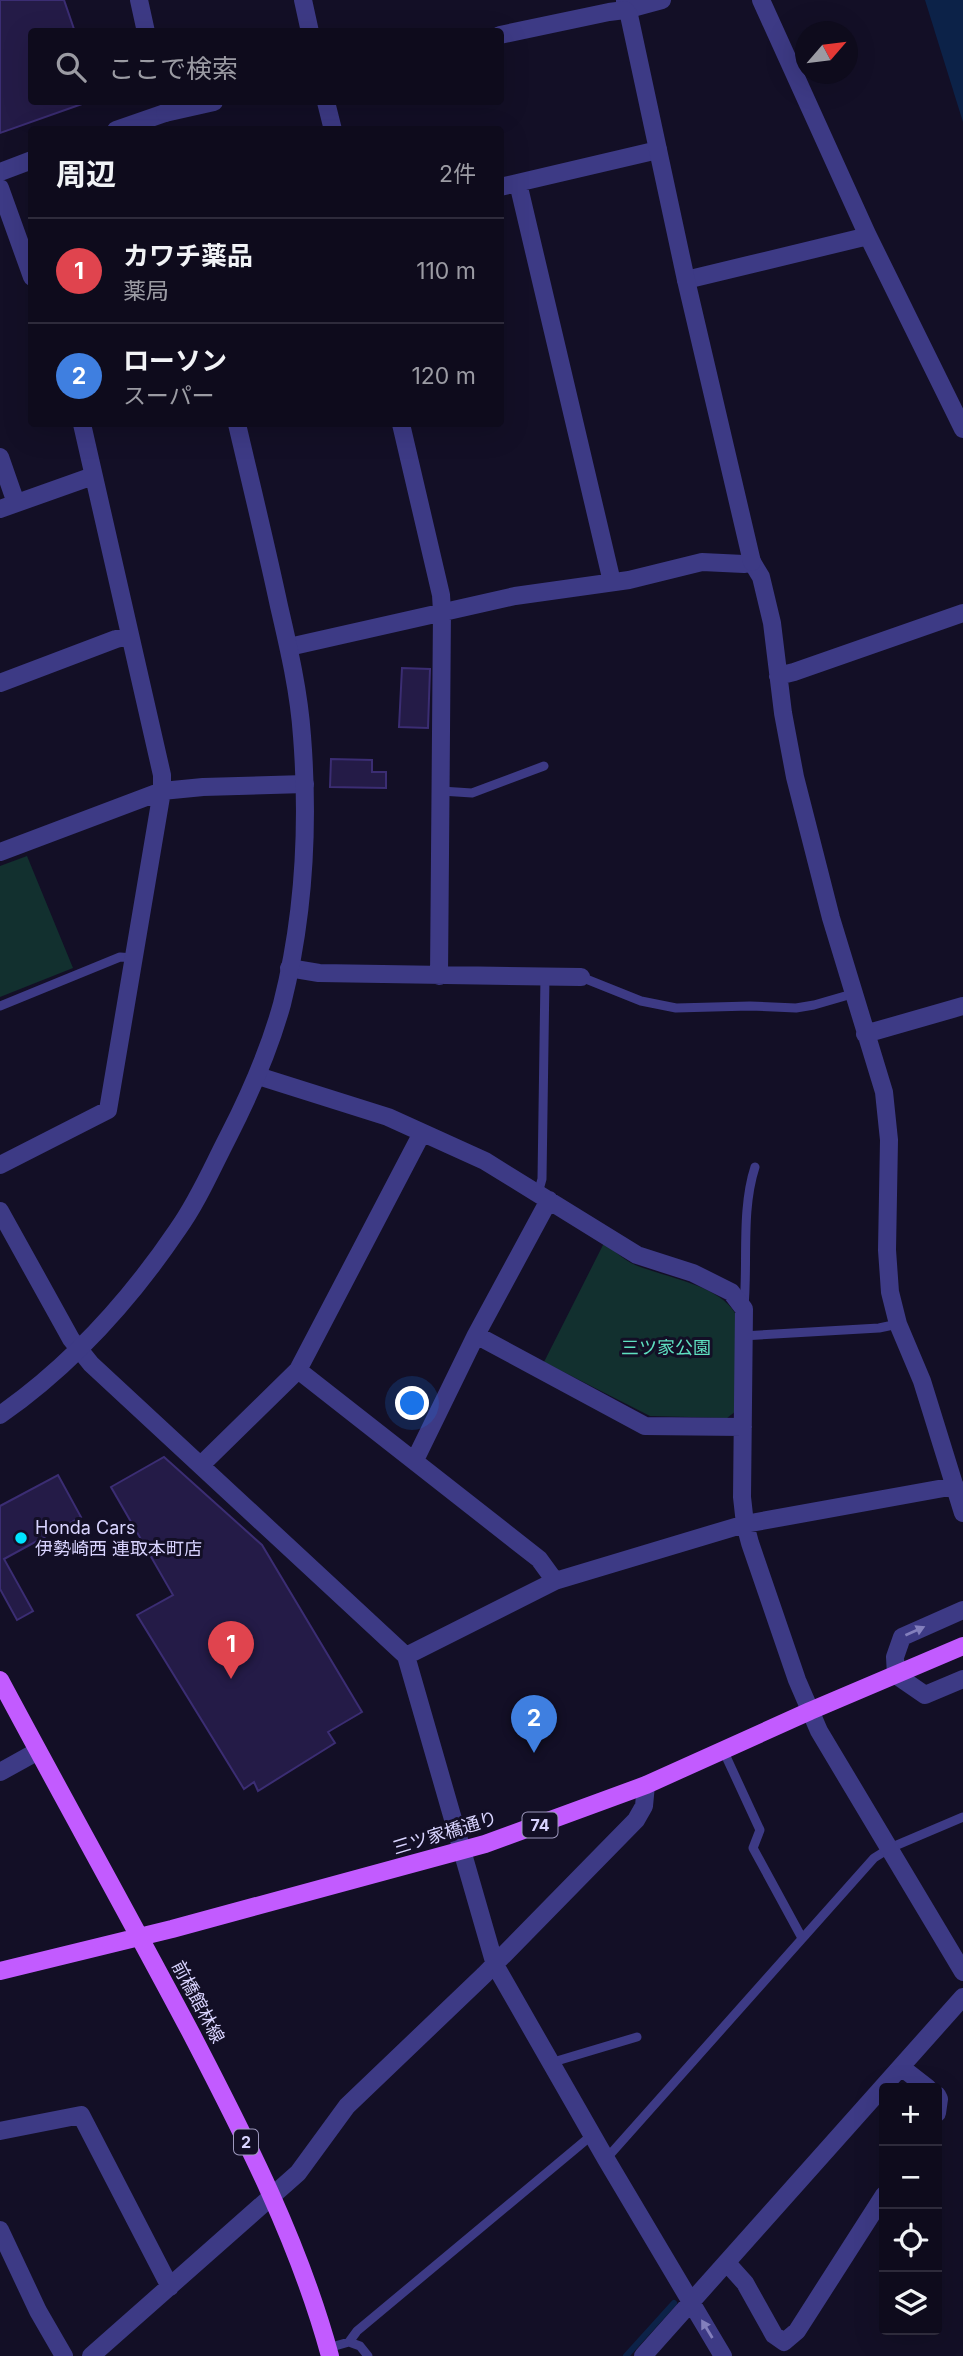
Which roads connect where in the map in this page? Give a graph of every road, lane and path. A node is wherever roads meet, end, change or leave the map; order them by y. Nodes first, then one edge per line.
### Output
1 (139, 0) edge
2 (303, 0) edge
3 (662, 0) edge
4 (761, 0) edge
5 (625, 5) edge
6 (145, 28) edge
7 (309, 28) edge
8 (504, 35) edge
9 (203, 105) edge
10 (327, 105) edge
11 (165, 115) edge
12 (129, 126) edge
13 (332, 126) edge
14 (658, 150) junction
15 (28, 162) edge
16 (0, 172) edge
17 (509, 185) edge
18 (0, 188) edge
19 (867, 234) junction
20 (28, 266) edge
21 (686, 280) junction
22 (83, 427) edge
23 (238, 427) edge
24 (402, 427) edge
25 (963, 429) edge
26 (0, 457) edge
27 (93, 476) junction
28 (8, 506) edge
29 (752, 562) junction
30 (611, 582) junction
31 (442, 611) junction
32 (963, 612) edge
33 (130, 636) junction
34 (289, 647) junction
35 (778, 676) junction
36 (0, 683) edge
37 (544, 766) dead end
38 (305, 784) junction
39 (162, 791) junction
40 (441, 791) junction
41 (0, 852) edge
42 (134, 958) junction
43 (289, 968) junction
44 (439, 976) junction
45 (545, 976) junction
46 (581, 977) joint
47 (852, 994) junction
48 (0, 1006) edge
49 (963, 1006) edge
50 (865, 1034) junction
51 (258, 1076) junction
52 (422, 1133) junction
53 (0, 1165) edge
54 (755, 1167) dead end
55 (544, 1197) junction
56 (0, 1211) edge
57 (744, 1309) junction
58 (898, 1324) junction
59 (476, 1335) junction
60 (742, 1336) junction
61 (78, 1350) junction
62 (298, 1370) junction
63 (0, 1415) edge
64 (743, 1427) junction
65 (415, 1460) junction
66 (201, 1465) junction
67 (955, 1486) junction
68 (963, 1513) edge
69 (745, 1524) junction
70 (555, 1581) junction
71 (963, 1610) edge
72 (963, 1646) edge
73 (406, 1656) junction
74 (896, 1675) junction
75 (963, 1679) edge
76 (0, 1680) edge
77 (810, 1711) junction
78 (723, 1749) junction
79 (38, 1752) junction
80 (0, 1772) edge
81 (646, 1785) junction
82 (963, 1817) edge
83 (890, 1848) junction
84 (461, 1852) junction
85 (140, 1937) junction
86 (802, 1938) junction
87 (495, 1965) junction
88 (0, 1971) edge
89 (963, 1972) edge
90 (963, 1997) edge
91 (637, 2037) dead end
92 (550, 2063) junction
93 (901, 2067) junction
94 (922, 2083) edge
95 (0, 2131) edge
96 (592, 2135) junction
97 (606, 2159) junction
98 (272, 2196) junction
99 (879, 2203) edge
100 (0, 2230) edge
101 (727, 2263) junction
102 (170, 2287) junction
103 (691, 2303) junction
104 (349, 2342) junction
105 (329, 2352) edge
106 (64, 2356) edge
107 (91, 2356) edge
108 (368, 2356) edge
109 (643, 2356) edge
110 (723, 2356) edge

1 - 6 street
2 - 7 street
3 - 5 street
4 - 19 street
5 - 8 street
5 - 14 street
9 - 11 street
10 - 13 street
11 - 12 street
14 - 17 street
14 - 21 street
15 - 16 street
17 - 30 street
18 - 20 street
19 - 21 street
19 - 25 street
21 - 29 street
22 - 27 street
23 - 34 street
24 - 31 street
26 - 28 street
27 - 28 street
27 - 33 street
29 - 30 street
29 - 35 street
30 - 31 street
31 - 34 street
31 - 40 street
32 - 35 street
33 - 36 street
33 - 39 street
34 - 38 street
35 - 47 street
37 - 40 lane
38 - 39 street
38 - 43 street
39 - 41 street
39 - 42 street
40 - 44 street
42 - 48 lane
42 - 53 street
43 - 44 street
43 - 51 street
44 - 45 street
45 - 46 street
45 - 55 lane
46 - 47 lane
47 - 50 street
49 - 50 street
50 - 58 street
51 - 52 street
51 - 61 street
52 - 55 street
52 - 62 street
54 - 57 lane
55 - 57 street
55 - 59 street
56 - 61 street
57 - 60 street
58 - 60 lane
58 - 67 street
59 - 64 street
59 - 65 street
60 - 64 street
61 - 63 street
61 - 66 street
62 - 65 street
62 - 66 street
64 - 69 street
65 - 70 street
66 - 73 street
67 - 68 street
67 - 69 street
69 - 70 street
69 - 77 street
70 - 73 street
74 -> 71 street
72 - 74 main road, 三ツ家橋通り / 74
73 - 84 street
74 - 75 street
74 - 77 main road, 三ツ家橋通り / 74
76 - 79 main road, 前橋館林線 / 2
77 - 78 main road, 三ツ家橋通り / 74
77 - 83 street
78 - 81 main road, 三ツ家橋通り / 74
78 - 86 lane
79 - 80 street
79 - 85 main road, 前橋館林線 / 2
81 - 84 main road, 三ツ家橋通り / 74
81 - 87 street
82 - 83 lane
83 - 86 lane
83 - 89 street
84 - 85 main road, 三ツ家橋通り / 74
84 - 87 street
85 - 88 main road, 三ツ家橋通り / 74
85 - 98 main road, 前橋館林線 / 2
86 - 97 lane
87 - 92 street
87 - 98 street
90 - 93 street
91 - 92 lane
92 - 96 street
93 - 94 street
93 - 101 street
95 - 102 street
96 - 97 street
96 - 104 lane
97 - 103 street
98 - 102 street
98 - 105 main road, 前橋館林線 / 2
99 - 101 street
100 - 106 street
101 - 103 street
102 - 107 street
103 - 109 street
110 -> 103 street
104 - 105 lane
104 - 108 lane

